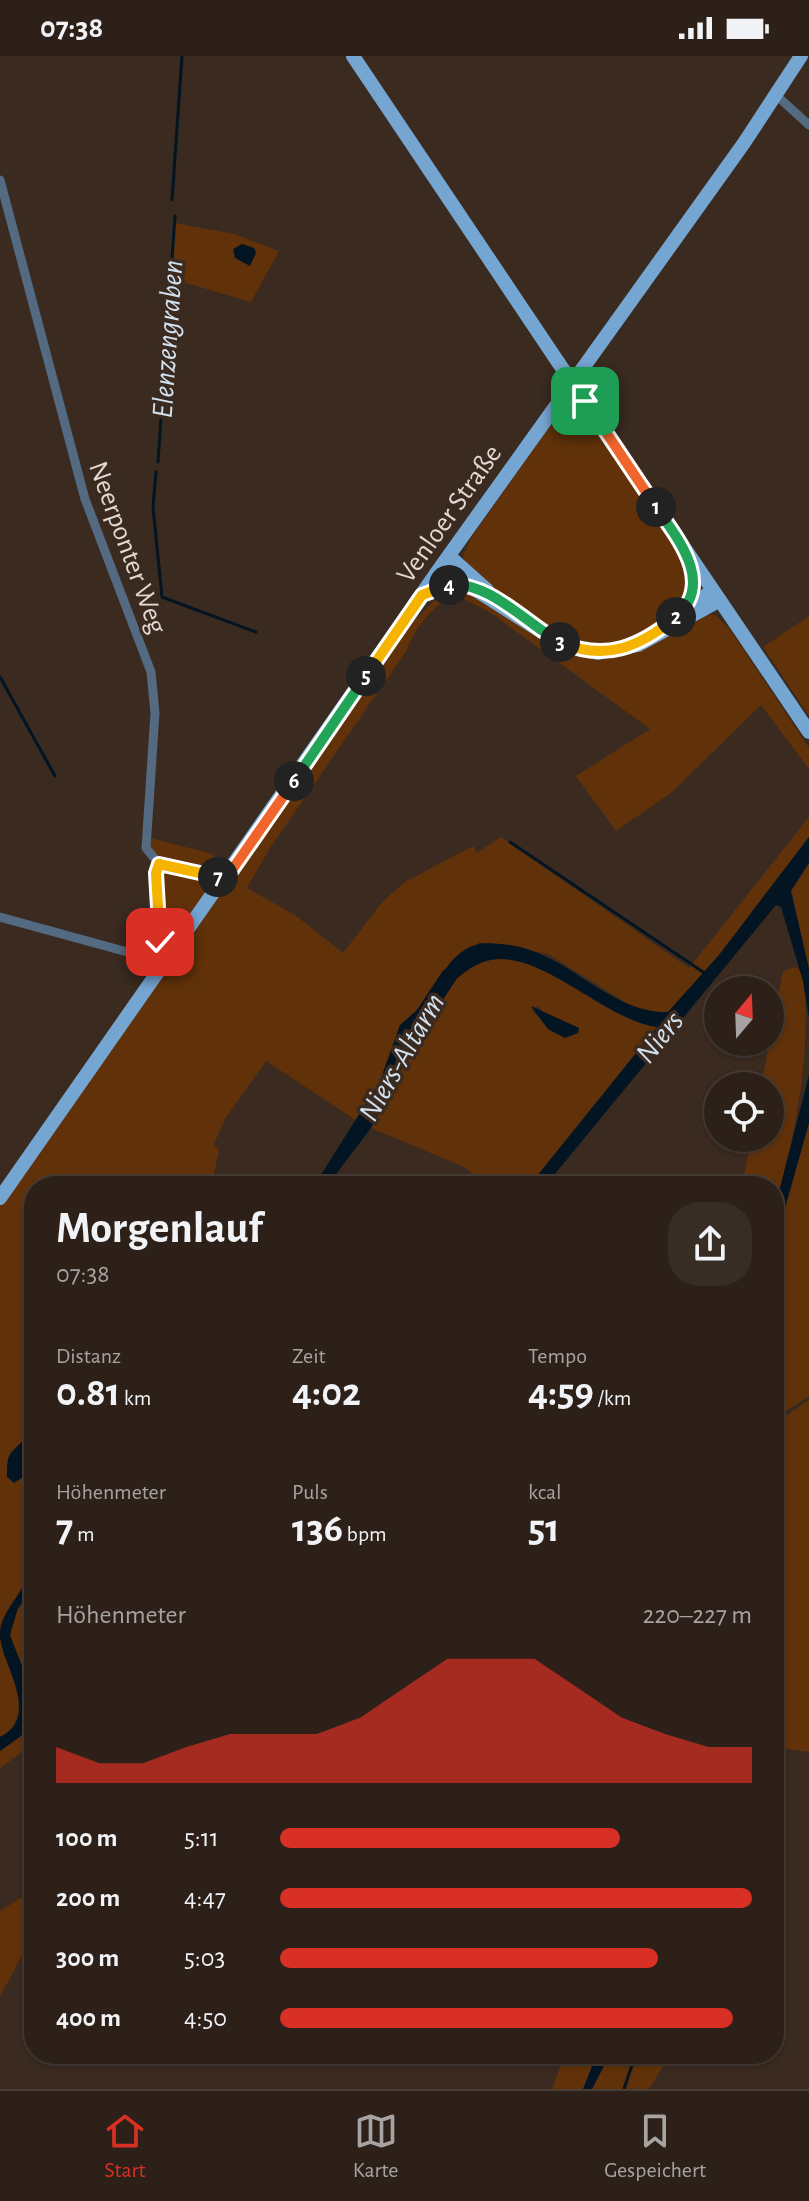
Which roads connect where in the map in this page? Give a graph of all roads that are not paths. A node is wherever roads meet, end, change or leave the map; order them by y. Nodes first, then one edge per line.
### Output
1 (353, 56) edge
2 (801, 56) edge
3 (776, 95) junction
4 (809, 125) edge
5 (0, 180) edge
6 (688, 554) junction
7 (445, 562) junction
8 (463, 584) junction
9 (422, 595) junction
10 (716, 595) junction
11 (499, 602) junction
12 (688, 607) junction
13 (650, 638) junction
14 (809, 732) edge
15 (159, 864) junction
16 (225, 880) junction
17 (0, 917) edge
18 (0, 1198) edge

1 - 6 main road, bridge
2 - 3 main road, Venloer Straße
3 - 4 street
3 - 7 main road, Venloer Straße
5 - 15 street, Neerponter Weg
6 - 10 main road
6 - 12 main road
7 - 8 main road
7 - 9 main road, Venloer Straße
7 - 11 main road
8 - 9 main road
8 - 11 main road
9 - 16 main road, Venloer Straße
10 - 12 main road
10 - 13 main road
10 - 14 main road
11 - 13 main road
12 - 13 main road
15 - 16 street
15 - 17 street
16 - 18 main road, Venloer Straße

